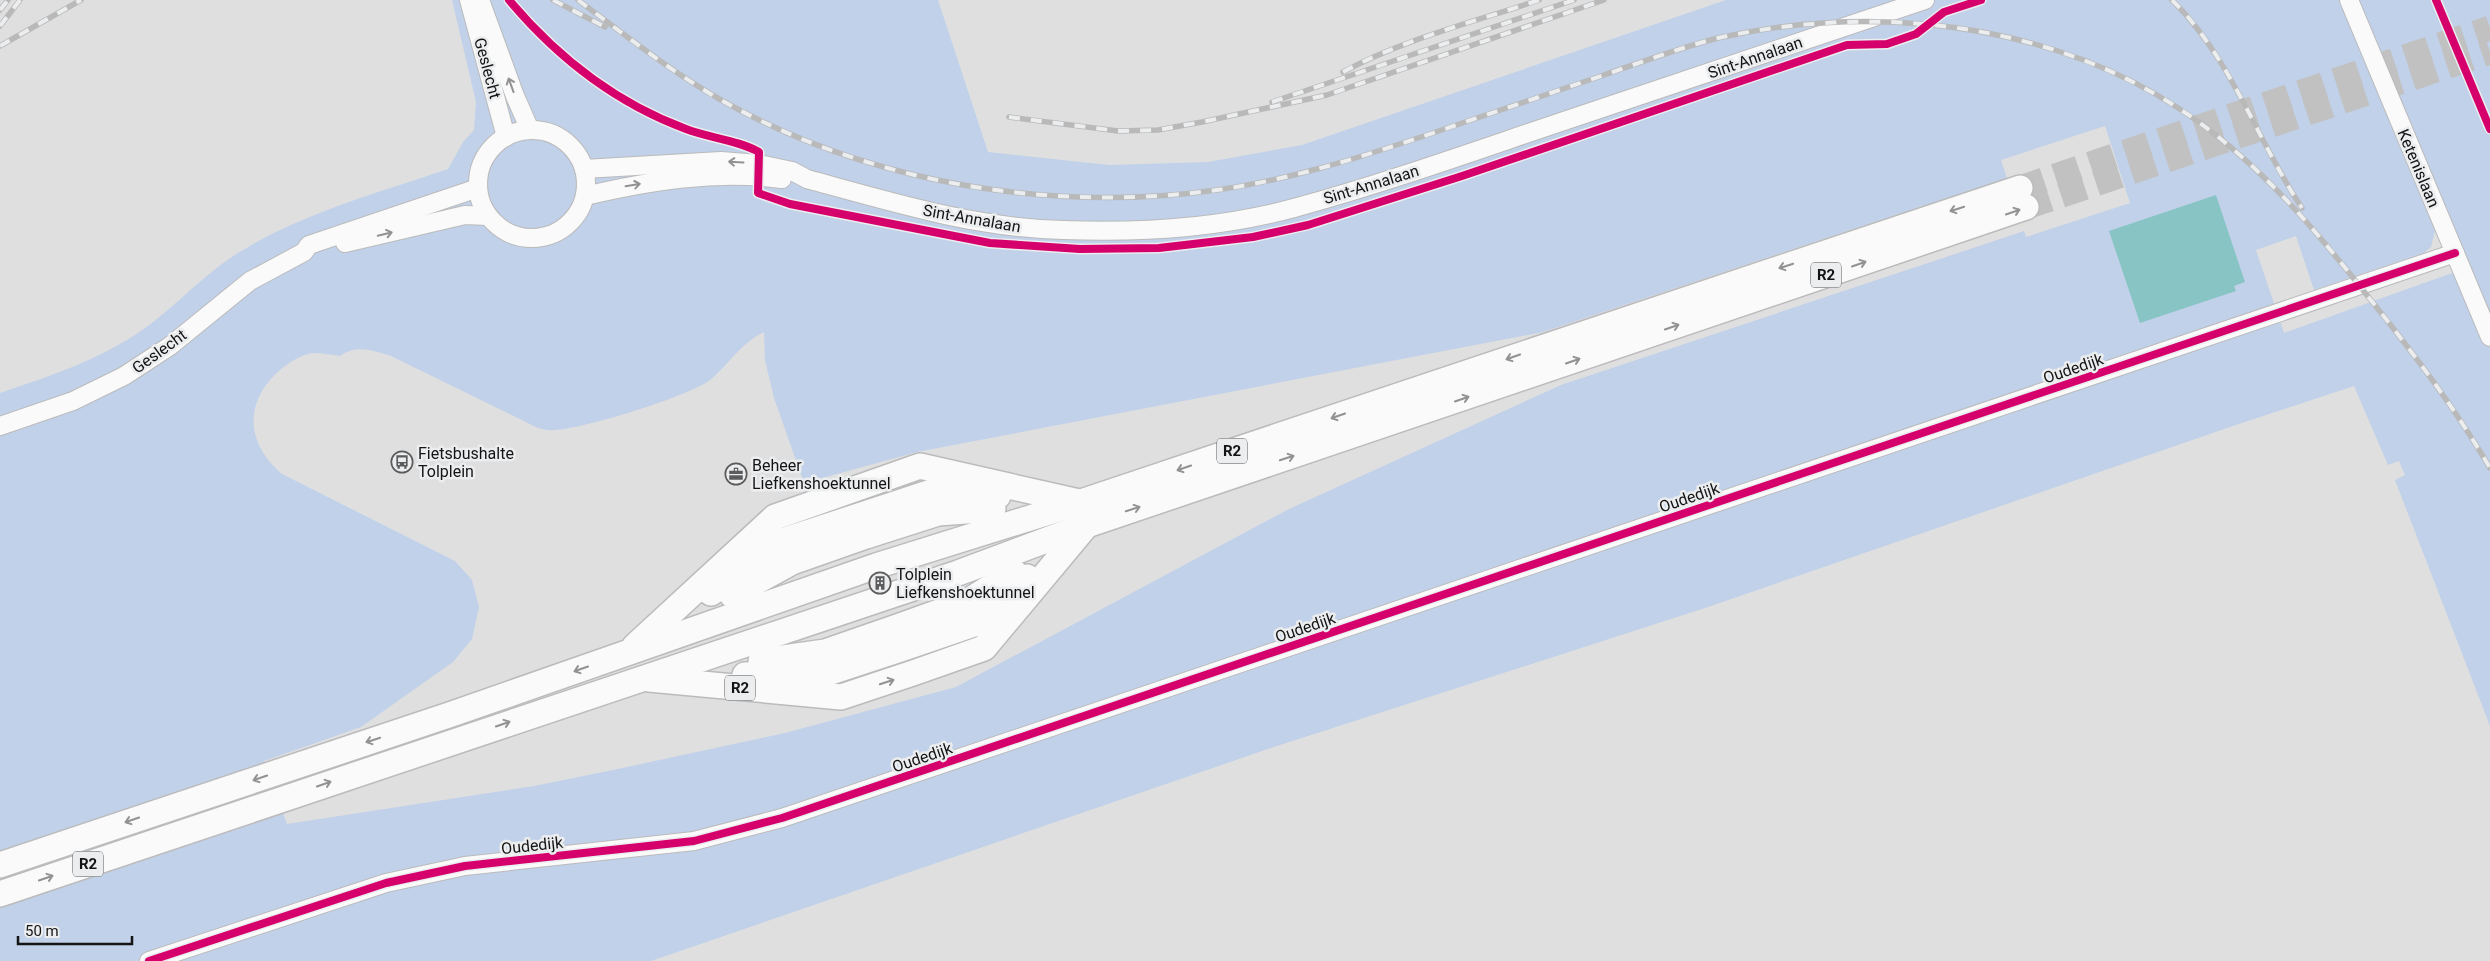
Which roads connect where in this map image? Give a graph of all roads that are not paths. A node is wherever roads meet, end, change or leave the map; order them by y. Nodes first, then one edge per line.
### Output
1 (468, 0) edge
2 (480, 0) edge
3 (1924, 0) edge
4 (2349, 0) edge
5 (530, 130) junction
6 (506, 137) junction
7 (584, 169) junction
8 (799, 177) junction
9 (478, 188) junction
10 (585, 196) junction
11 (488, 216) junction
12 (304, 252) junction
13 (2455, 253) junction
14 (2490, 337) edge
15 (0, 426) edge
16 (1084, 513) junction
17 (627, 653) junction
18 (640, 678) junction
19 (0, 865) edge
20 (0, 894) edge
21 (149, 961) edge

1 - 6 street, Geslecht
5 -> 2 street, Geslecht
3 - 8 street, Sint-Annalaan
4 - 13 street, Ketenislaan
5 - 6 street
5 - 7 street
6 - 9 street
8 -> 7 street, Sint-Annalaan
7 - 10 street
10 -> 8 street, Sint-Annalaan
9 - 11 street
9 - 12 street, Geslecht
10 - 11 street
12 -> 11 street, Geslecht
12 - 15 street, Geslecht
13 - 14 street, Ketenislaan
13 - 21 street, Oudedijk
16 -> 16 highway, R2
16 - 17 highway, R2
16 - 17 highway, R2
16 - 17 highway, R2
16 - 18 highway, R2
16 - 18 highway, R2
18 -> 16 highway, R2
17 -> 19 highway, R2
20 -> 18 highway, R2

